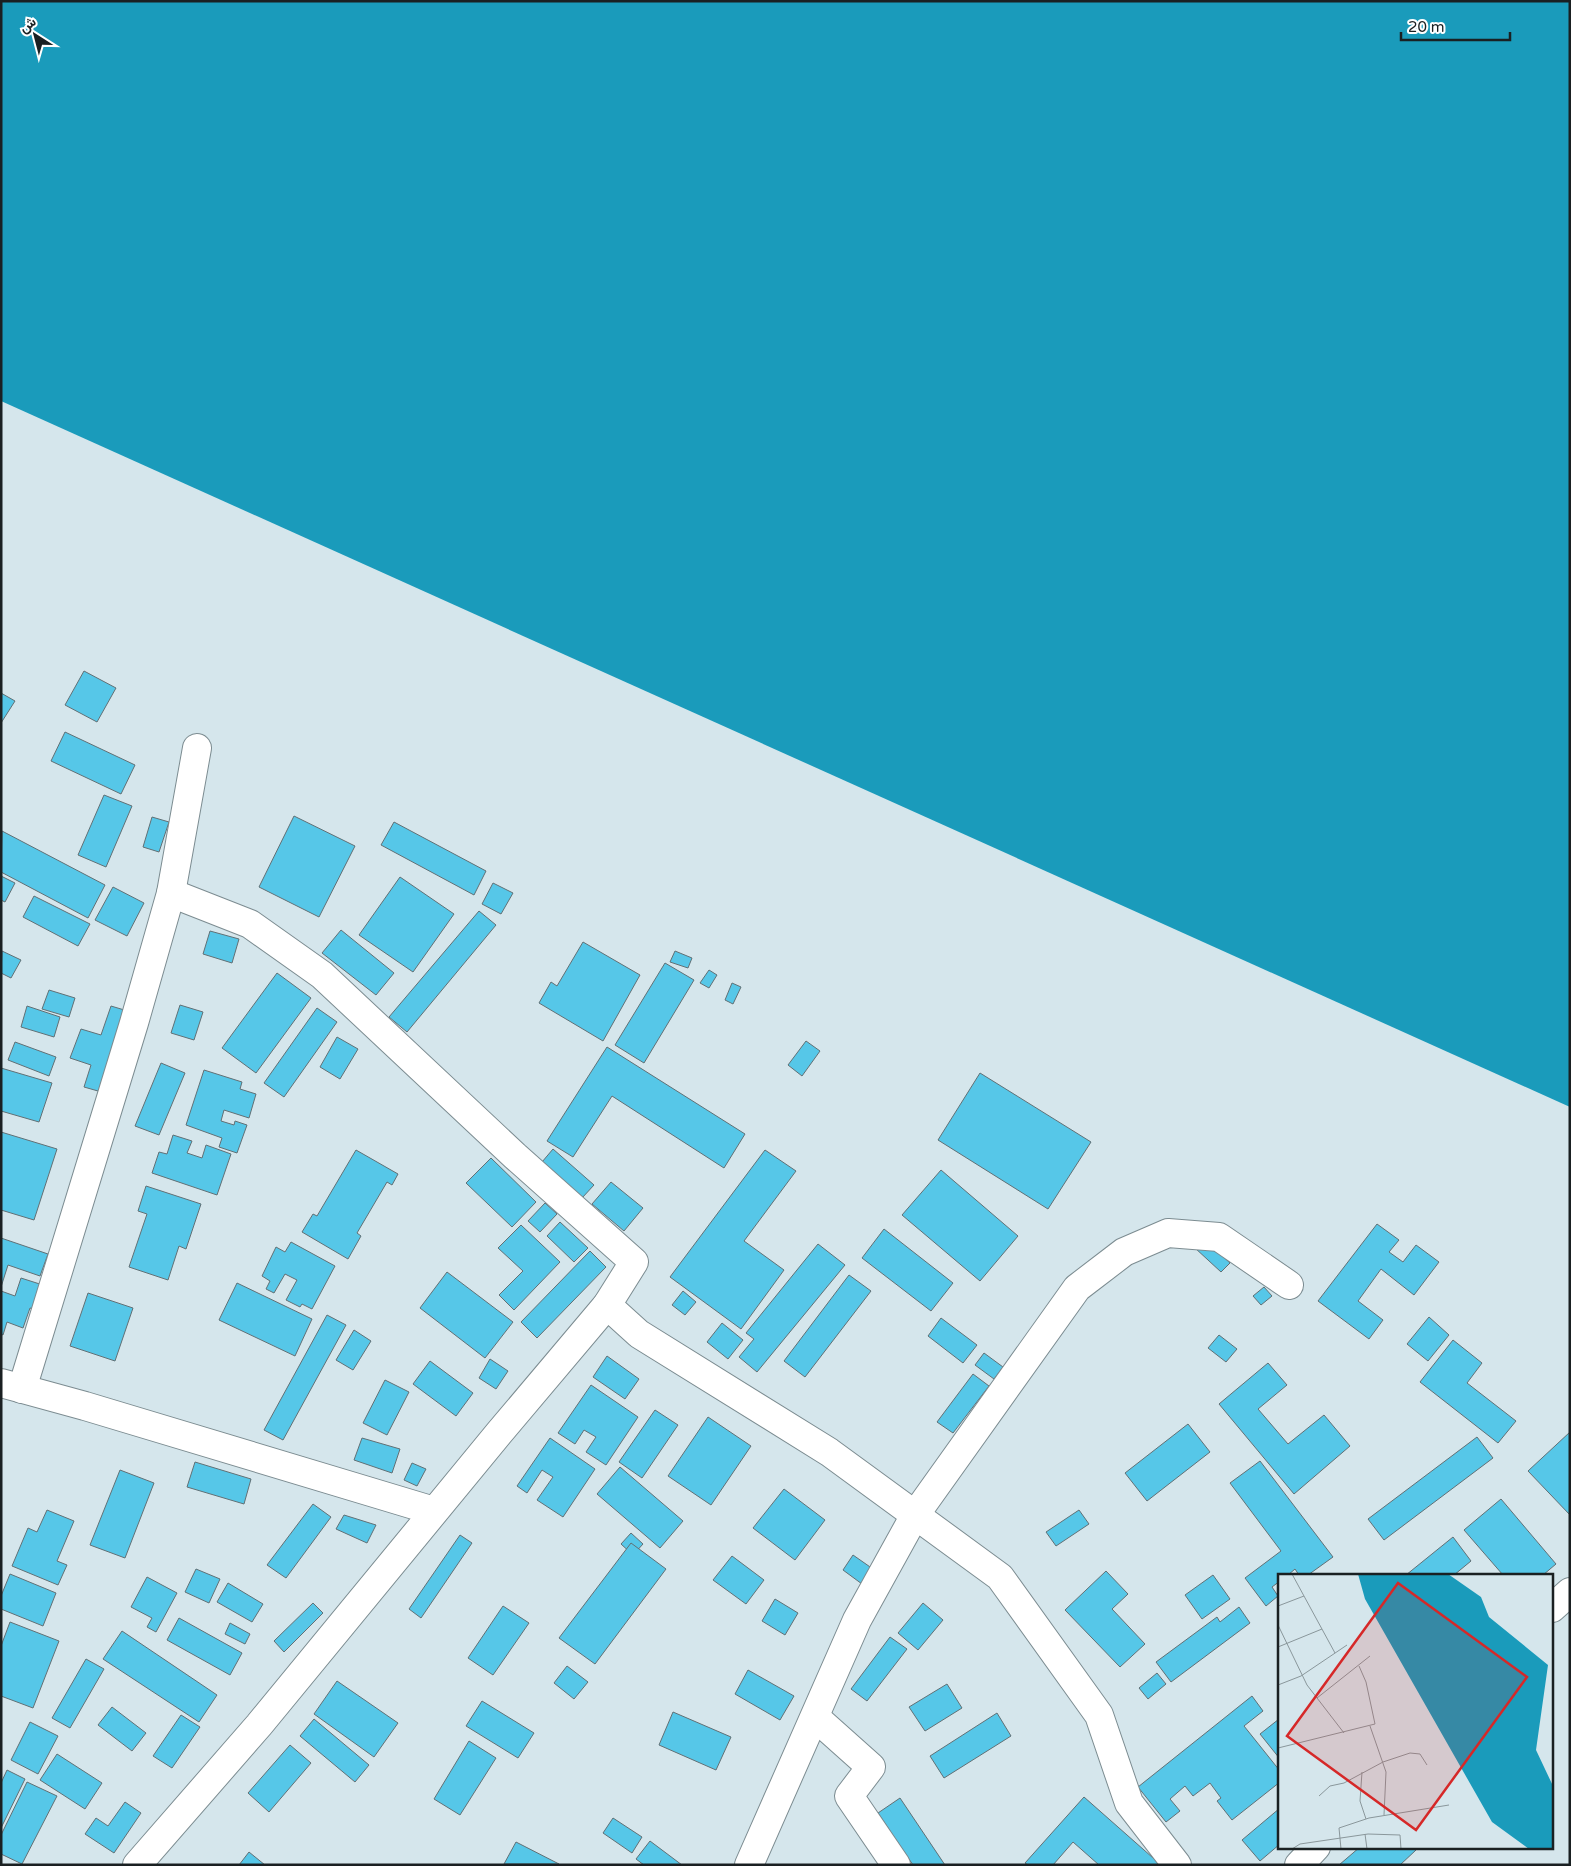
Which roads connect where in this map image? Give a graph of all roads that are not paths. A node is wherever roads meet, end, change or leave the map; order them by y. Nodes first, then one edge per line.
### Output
1 (196, 748) dead end
2 (171, 893) junction
3 (1289, 1285) dead end
4 (607, 1305) junction
5 (12, 1386) edge
6 (434, 1511) junction
7 (915, 1515) junction
8 (1570, 1592) edge
9 (1554, 1606) edge
10 (814, 1718) junction
11 (1315, 1848) edge
12 (137, 1865) edge
13 (750, 1865) edge
14 (896, 1865) edge
15 (1177, 1865) edge
16 (1299, 1865) edge

1 - 2 street
2 - 4 street
2 - 5 street
3 - 7 street
4 - 6 street
4 - 7 street
5 - 6 street
6 - 12 street
7 - 10 street
7 - 15 street
8 - 9 street
10 - 13 street
10 - 14 street
11 - 16 street

